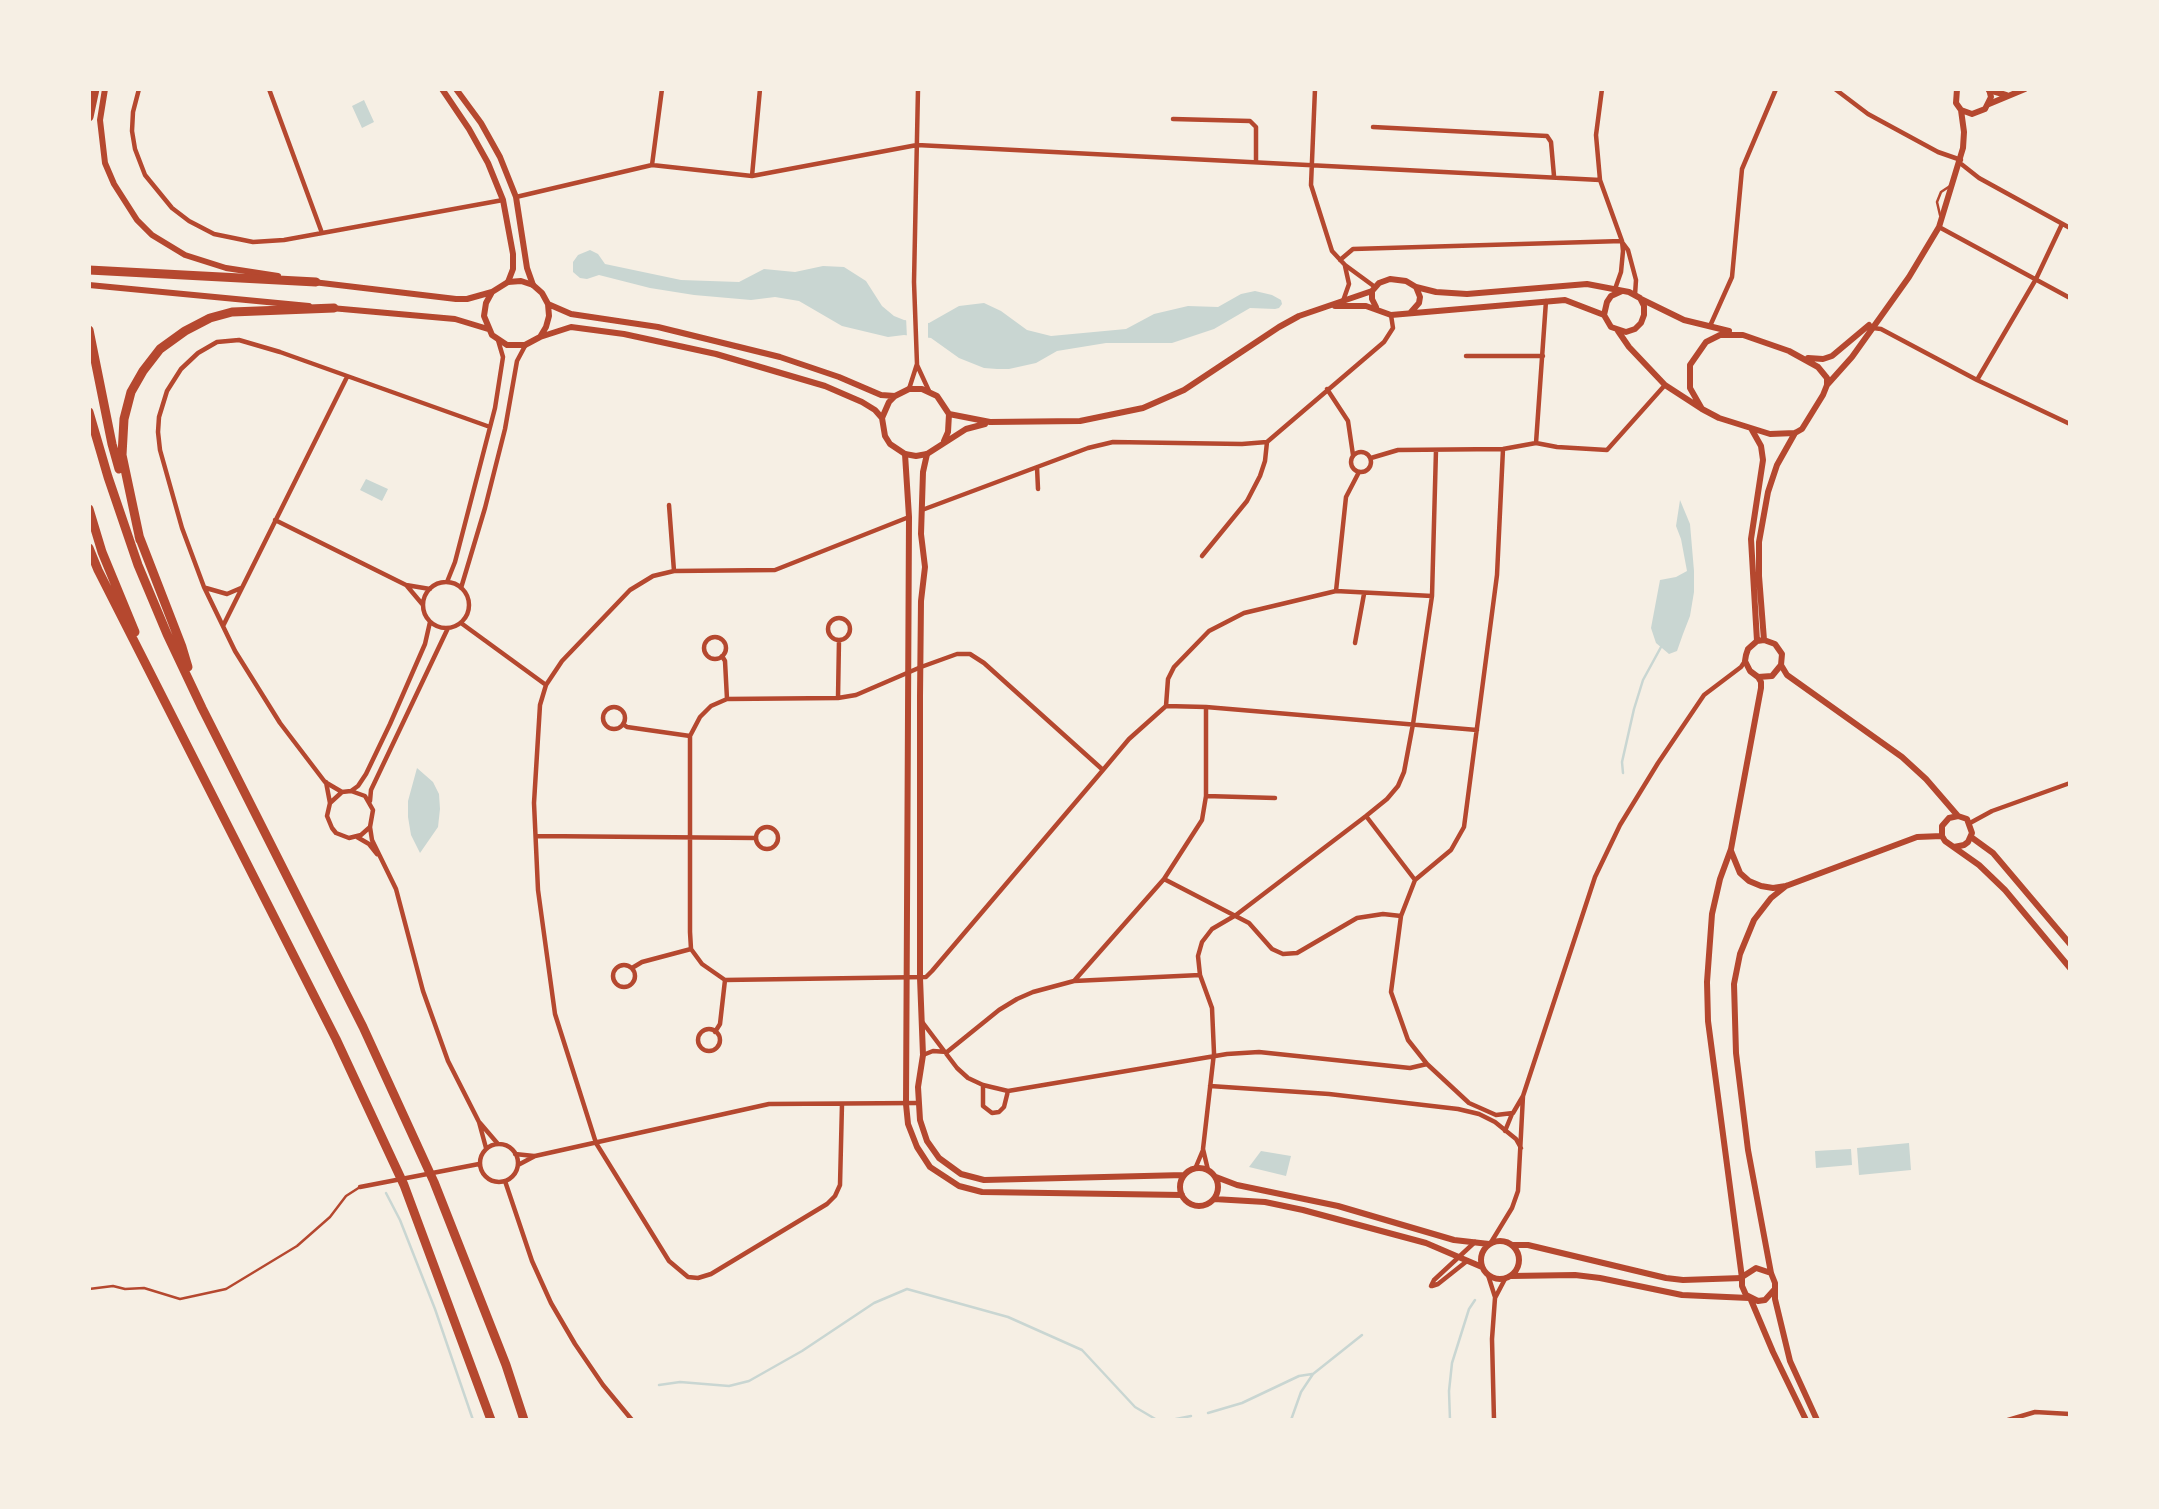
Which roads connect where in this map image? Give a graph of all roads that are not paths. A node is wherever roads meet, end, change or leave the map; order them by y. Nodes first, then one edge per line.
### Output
1 (95, 89) edge
2 (105, 89) edge
3 (139, 89) edge
4 (269, 89) edge
5 (442, 89) edge
6 (456, 89) edge
7 (663, 89) edge
8 (760, 89) edge
9 (918, 89) edge
10 (1315, 89) edge
11 (1602, 89) edge
12 (1776, 89) edge
13 (1835, 89) edge
14 (1957, 89) edge
15 (1989, 89) edge
16 (2025, 89) edge
17 (2006, 95) junction
18 (1989, 104) junction
19 (1961, 110) junction
20 (1972, 114) junction
21 (89, 117) edge
22 (1173, 119) dead end
23 (1373, 127) dead end
24 (1964, 132) junction
25 (917, 145) junction
26 (1256, 162) junction
27 (1960, 162) junction
28 (652, 165) junction
29 (1312, 165) junction
30 (752, 176) junction
31 (1554, 176) junction
32 (1600, 180) junction
33 (516, 197) junction
34 (503, 200) junction
35 (1940, 223) junction
36 (2062, 224) junction
37 (2070, 229) edge
38 (322, 233) junction
39 (1622, 242) junction
40 (1340, 260) junction
41 (1345, 265) junction
42 (89, 270) edge
43 (2036, 279) junction
44 (316, 282) junction
45 (508, 282) junction
46 (89, 285) edge
47 (533, 285) junction
48 (1416, 287) junction
49 (1373, 289) junction
50 (1619, 290) junction
51 (492, 292) junction
52 (1637, 296) junction
53 (2070, 298) edge
54 (1546, 300) junction
55 (1343, 301) junction
56 (548, 304) junction
57 (1333, 306) junction
58 (1376, 307) junction
59 (334, 308) junction
60 (1883, 312) junction
61 (1410, 313) junction
62 (1391, 315) junction
63 (1604, 315) junction
64 (1709, 327) junction
65 (1872, 328) junction
66 (488, 329) junction
67 (89, 330) edge
68 (1618, 331) junction
69 (1743, 335) junction
70 (540, 337) junction
71 (498, 340) junction
72 (525, 345) junction
73 (1466, 356) dead end
74 (1543, 356) junction
75 (1804, 357) junction
76 (917, 364) junction
77 (347, 377) junction
78 (1977, 380) junction
79 (1665, 385) junction
80 (1827, 385) junction
81 (909, 389) junction
82 (1327, 389) junction
83 (929, 391) junction
84 (895, 396) junction
85 (1702, 408) junction
86 (89, 412) edge
87 (949, 414) junction
88 (882, 418) junction
89 (990, 422) junction
90 (2070, 424) edge
91 (489, 427) junction
92 (1751, 429) junction
93 (1795, 433) junction
94 (944, 441) junction
95 (1267, 442) junction
96 (1536, 443) junction
97 (1503, 449) junction
98 (1436, 450) junction
99 (905, 454) junction
100 (927, 454) junction
101 (1353, 454) junction
102 (1371, 458) junction
103 (1037, 467) junction
104 (1359, 472) junction
105 (1038, 489) dead end
106 (668, 505) dead end
107 (89, 509) edge
108 (921, 510) junction
109 (909, 517) junction
110 (275, 520) junction
111 (140, 540) junction
112 (89, 548) edge
113 (1202, 556) dead end
114 (674, 571) junction
115 (447, 582) junction
116 (406, 586) junction
117 (204, 587) junction
118 (241, 588) junction
119 (461, 588) junction
120 (430, 589) junction
121 (1336, 592) junction
122 (1364, 594) junction
123 (1432, 596) junction
124 (424, 606) junction
125 (430, 622) junction
126 (461, 623) junction
127 (223, 627) junction
128 (447, 628) junction
129 (839, 640) junction
130 (1761, 641) junction
131 (1355, 643) dead end
132 (722, 656) junction
133 (1745, 661) junction
134 (1781, 665) junction
135 (921, 667) junction
136 (908, 674) junction
137 (1758, 677) junction
138 (546, 685) junction
139 (160, 693) junction
140 (195, 693) junction
141 (838, 698) junction
142 (727, 699) junction
143 (1166, 706) junction
144 (1206, 706) junction
145 (623, 724) junction
146 (1413, 724) junction
147 (1477, 730) junction
148 (690, 736) junction
149 (1103, 770) junction
150 (326, 782) junction
151 (2070, 783) edge
152 (351, 791) junction
153 (342, 792) junction
154 (1206, 796) junction
155 (1275, 798) dead end
156 (370, 801) junction
157 (330, 803) junction
158 (1366, 816) junction
159 (1958, 816) junction
160 (1970, 823) junction
161 (370, 827) junction
162 (536, 836) junction
163 (1942, 836) junction
164 (356, 837) junction
165 (1971, 837) junction
166 (757, 838) junction
167 (690, 839) junction
168 (1954, 847) junction
169 (1731, 849) junction
170 (380, 857) junction
171 (1164, 879) junction
172 (1415, 880) junction
173 (1786, 886) junction
174 (1236, 915) junction
175 (1401, 916) junction
176 (2070, 944) edge
177 (691, 949) junction
178 (632, 968) junction
179 (2070, 968) edge
180 (1200, 975) junction
181 (908, 978) junction
182 (920, 978) junction
183 (725, 980) junction
184 (1074, 981) junction
185 (920, 1019) junction
186 (715, 1031) junction
187 (947, 1052) junction
188 (923, 1055) junction
189 (1213, 1055) junction
190 (1427, 1064) junction
191 (983, 1085) junction
192 (1210, 1086) junction
193 (1008, 1091) junction
194 (1523, 1096) junction
195 (918, 1103) junction
196 (842, 1104) junction
197 (906, 1104) junction
198 (1513, 1113) junction
199 (479, 1122) junction
200 (1505, 1131) junction
201 (498, 1143) junction
202 (596, 1143) junction
203 (486, 1148) junction
204 (1203, 1149) junction
205 (1522, 1149) junction
206 (516, 1154) junction
207 (535, 1156) junction
208 (480, 1164) junction
209 (517, 1166) junction
210 (1195, 1169) junction
211 (1208, 1170) junction
212 (1184, 1175) junction
213 (1216, 1178) junction
214 (505, 1181) junction
215 (360, 1186) joint
216 (1182, 1195) junction
217 (1214, 1199) junction
218 (1476, 1242) junction
219 (1489, 1244) junction
220 (1512, 1245) junction
221 (1464, 1259) junction
222 (1482, 1266) junction
223 (1771, 1273) junction
224 (1488, 1275) junction
225 (1508, 1277) junction
226 (1742, 1278) junction
227 (89, 1289) edge
228 (1774, 1290) junction
229 (1495, 1298) junction
230 (1750, 1299) junction
231 (2070, 1414) edge
232 (491, 1420) edge
233 (524, 1420) edge
234 (632, 1420) edge
235 (1494, 1420) edge
236 (1806, 1420) edge
237 (1817, 1420) edge
238 (2008, 1420) edge

1 - 21 highway
2 - 44 main road
3 - 38 street
4 - 38 street
5 - 34 main road
6 - 33 main road
7 - 28 street
8 - 30 street
9 - 25 street
10 - 29 street
11 - 32 street
12 - 64 street
13 - 27 street
14 - 19 main road
15 - 17 main road
15 - 18 main road
16 - 17 main road
17 - 18 main road
18 - 20 main road
19 - 20 main road
19 - 24 main road
20 - 24 main road
22 - 26 street
23 - 31 street
24 - 27 main road
25 - 26 street
25 - 30 street
25 - 76 street
26 - 29 street
27 - 35 main road
27 - 36 street
28 - 30 street
28 - 33 street
29 - 31 street
29 - 40 street
31 - 32 street
32 - 39 street
33 - 47 main road
34 - 38 street
34 - 45 main road
35 - 43 street
35 - 60 main road
36 - 37 street
36 - 43 street
39 - 40 street
39 - 50 street
39 - 52 street
40 - 41 street
41 - 49 street
41 - 55 street
42 - 44 highway
43 - 53 street
43 - 78 street
44 - 51 main road
45 - 47 main road
45 - 51 main road
46 - 59 main road
47 - 56 main road
48 - 49 main road
48 - 50 main road
48 - 61 main road
49 - 55 main road
49 - 58 main road
50 - 52 main road
50 - 63 main road
51 - 66 main road
52 - 64 main road
52 - 68 main road
54 - 61 main road
54 - 63 main road
54 - 74 street
55 - 57 main road
56 - 70 main road
56 - 84 main road
57 - 58 main road
57 - 89 main road
58 - 62 main road
59 - 66 main road
59 - 111 highway
60 - 65 main road
60 - 75 main road
61 - 62 main road
62 - 82 street
63 - 68 main road
64 - 69 main road
65 - 78 street
65 - 80 main road
66 - 71 main road
67 - 111 highway
68 - 79 main road
69 - 75 main road
69 - 85 main road
70 - 72 main road
70 - 88 main road
71 - 72 main road
71 - 91 street
72 - 119 street
73 - 74 street
74 - 96 street
75 - 80 main road
76 - 81 street
76 - 83 street
77 - 91 street
77 - 110 street
77 - 117 street
78 - 90 street
79 - 85 main road
79 - 96 street
80 - 93 main road
81 - 83 main road
81 - 84 main road
82 - 95 street
82 - 101 street
83 - 87 main road
84 - 88 main road
85 - 92 main road
86 - 140 highway
87 - 89 main road
87 - 94 main road
88 - 99 main road
89 - 94 main road
91 - 115 street
92 - 93 main road
92 - 130 main road
93 - 130 main road
94 - 100 main road
95 - 103 street
95 - 113 street
96 - 97 street
97 - 98 street
97 - 147 street
98 - 102 street
98 - 123 street
99 - 100 main road
99 - 109 main road
100 - 108 main road
101 - 102 street
101 - 104 street
102 - 104 street
103 - 105 street
103 - 108 street
104 - 121 street
106 - 114 street
107 - 139 highway
108 - 135 main road
109 - 114 street
109 - 136 main road
110 - 116 street
110 - 118 street
111 - 140 highway
112 - 139 highway
114 - 138 street
115 - 119 street
115 - 120 street
116 - 120 street
116 - 124 street
117 - 118 street
117 - 127 street
118 - 127 street
119 - 126 street
120 - 124 street
121 - 122 street
121 - 143 street
122 - 123 street
122 - 131 street
123 - 146 street
124 - 125 street
125 - 128 street
125 - 152 street
126 - 128 street
126 - 138 street
127 - 150 street
128 - 156 street
129 - 129 street
129 - 141 street
130 - 133 main road
130 - 134 main road
132 - 132 street
132 - 142 street
133 - 137 main road
133 - 194 street
134 - 137 main road
134 - 159 main road
135 - 136 street
135 - 149 street
135 - 182 main road
136 - 141 street
136 - 181 main road
137 - 169 main road
138 - 162 street
139 - 232 highway
140 - 233 highway
141 - 142 street
142 - 148 street
143 - 144 street
143 - 149 street
144 - 146 street
144 - 154 street
145 - 145 street
145 - 148 street
146 - 147 street
146 - 158 street
147 - 172 street
148 - 167 street
149 - 182 street
150 - 153 street
150 - 157 street
151 - 160 street
152 - 153 street
152 - 156 street
153 - 157 street
154 - 155 street
154 - 171 street
156 - 161 street
157 - 164 street
158 - 172 street
158 - 174 street
159 - 160 main road
159 - 163 main road
160 - 165 main road
161 - 164 street
161 - 170 street
162 - 167 street
162 - 202 street
163 - 168 main road
163 - 173 main road
164 - 170 street
165 - 168 main road
165 - 176 main road
166 - 166 street
166 - 167 street
167 - 177 street
168 - 179 main road
169 - 173 main road
169 - 226 main road
170 - 199 street
171 - 174 street
171 - 184 street
172 - 175 street
173 - 223 main road
174 - 175 street
174 - 180 street
175 - 190 street
177 - 178 street
177 - 183 street
178 - 178 street
180 - 184 street
180 - 189 street
181 - 182 street
181 - 183 street
181 - 197 main road
182 - 185 main road
183 - 186 street
184 - 187 street
185 - 187 street
185 - 188 main road
186 - 186 street
187 - 188 street
187 - 191 street
188 - 195 main road
189 - 190 street
189 - 192 street
189 - 193 street
190 - 198 street
191 - 193 street
191 - 193 street
192 - 200 street
192 - 204 street
194 - 198 street
194 - 205 street
195 - 197 street
195 - 212 main road
196 - 197 street
196 - 202 street
196 - 202 street
197 - 216 main road
198 - 200 street
199 - 201 street
199 - 203 street
200 - 205 street
201 - 203 street
201 - 206 street
202 - 207 street
203 - 208 street
204 - 210 street
204 - 211 street
205 - 219 street
206 - 207 street
206 - 209 street
207 - 209 street
208 - 214 street
208 - 215 street
209 - 214 street
210 - 211 main road
210 - 212 main road
211 - 213 main road
212 - 216 main road
213 - 217 main road
213 - 218 main road
214 - 234 street
215 - 227 lane
216 - 217 main road
217 - 221 main road
218 - 219 main road
218 - 221 street
219 - 220 main road
219 - 222 main road
220 - 225 main road
220 - 226 main road
221 - 221 street
221 - 222 main road
222 - 224 main road
223 - 226 main road
223 - 228 main road
224 - 225 main road
224 - 229 street
225 - 229 street
225 - 230 main road
226 - 230 main road
228 - 230 main road
228 - 237 main road
229 - 235 street
230 - 236 main road
231 - 238 street

